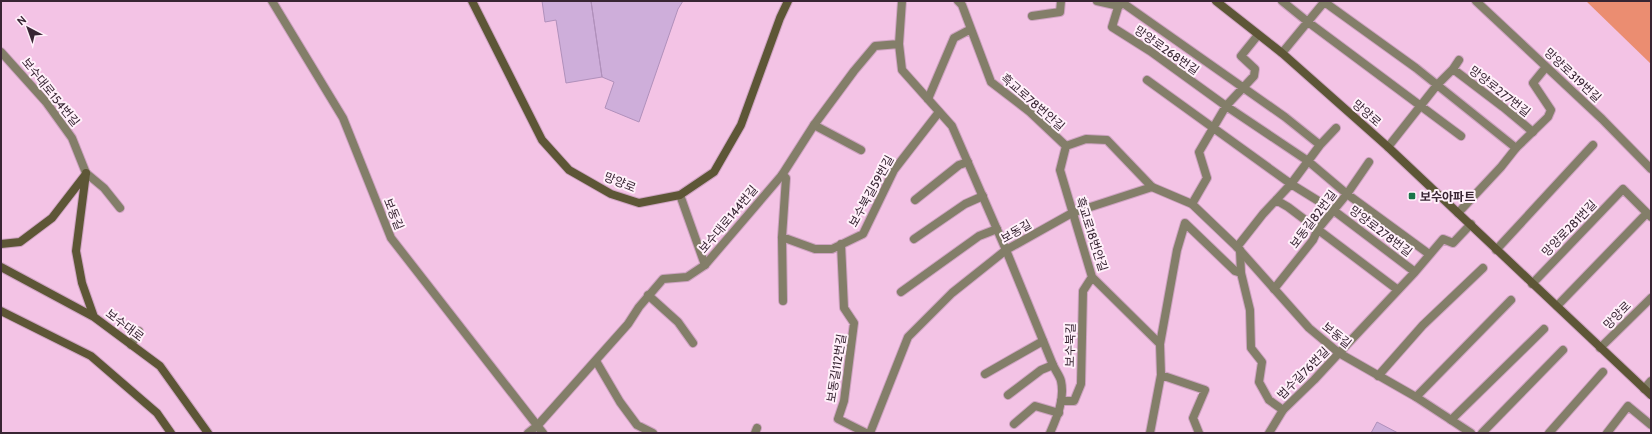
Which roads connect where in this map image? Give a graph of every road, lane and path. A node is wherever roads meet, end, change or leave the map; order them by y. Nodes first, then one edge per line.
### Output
1 (272, 1) edge
2 (472, 1) edge
3 (788, 1) edge
4 (902, 1) edge
5 (958, 1) edge
6 (1061, 1) edge
7 (1097, 1) edge
8 (1216, 1) edge
9 (1282, 1) edge
10 (1324, 1) edge
11 (1476, 1) edge
12 (1120, 3) edge
13 (1032, 16) dead end
14 (1308, 22) junction
15 (971, 29) junction
16 (1258, 35) junction
17 (899, 44) junction
18 (1, 52) edge
19 (1282, 54) junction
20 (1459, 60) dead end
21 (1546, 67) junction
22 (1453, 69) junction
23 (1147, 80) dead end
24 (1437, 85) junction
25 (1242, 88) junction
26 (928, 98) junction
27 (1226, 106) junction
28 (1421, 106) junction
29 (939, 112) junction
30 (814, 125) junction
31 (1212, 128) junction
32 (1336, 128) dead end
33 (1533, 132) junction
34 (1461, 136) dead end
35 (1320, 145) junction
36 (1593, 145) dead end
37 (1066, 146) junction
38 (1388, 147) junction
39 (1516, 148) junction
40 (861, 150) dead end
41 (1308, 161) junction
42 (968, 162) junction
43 (1369, 162) dead end
44 (1651, 169) edge
45 (86, 173) junction
46 (782, 175) junction
47 (1291, 184) junction
48 (1152, 187) junction
49 (1346, 194) junction
50 (680, 195) junction
51 (983, 196) junction
52 (915, 200) dead end
53 (1276, 200) junction
54 (1192, 204) junction
55 (120, 208) dead end
56 (1333, 210) junction
57 (1072, 213) junction
58 (1458, 213) junction
59 (1649, 215) edge
60 (1471, 224) junction
61 (997, 229) junction
62 (1318, 229) junction
63 (782, 237) junction
64 (914, 239) dead end
65 (1, 244) edge
66 (841, 244) junction
67 (1238, 249) junction
68 (1006, 250) junction
69 (1496, 250) junction
70 (1429, 254) junction
71 (705, 265) junction
72 (1, 267) edge
73 (1483, 268) dead end
74 (1415, 272) junction
75 (1241, 273) junction
76 (1092, 277) junction
77 (1532, 284) junction
78 (1274, 289) junction
79 (1398, 290) junction
80 (901, 292) dead end
81 (648, 295) junction
82 (1651, 298) edge
83 (1511, 300) dead end
84 (783, 301) dead end
85 (1557, 306) junction
86 (1, 311) edge
87 (94, 316) junction
88 (1544, 330) dead end
89 (139, 331) dead end
90 (1043, 341) junction
91 (693, 343) dead end
92 (131, 344) junction
93 (1160, 344) junction
94 (1600, 348) junction
95 (1563, 350) dead end
96 (1340, 353) junction
97 (596, 361) junction
98 (1052, 365) junction
99 (1603, 372) dead end
100 (985, 374) dead end
101 (1161, 375) junction
102 (1378, 376) junction
103 (1651, 381) edge
104 (1644, 389) junction
105 (1008, 395) dead end
106 (1651, 395) edge
107 (1416, 397) junction
108 (1061, 401) junction
109 (1283, 410) junction
110 (1060, 412) junction
111 (1451, 420) junction
112 (1014, 424) dead end
113 (538, 425) junction
114 (1651, 425) edge
115 (171, 433) edge
116 (208, 433) edge
117 (528, 433) edge
118 (543, 433) edge
119 (653, 433) edge
120 (866, 433) edge
121 (870, 433) edge
122 (1050, 433) edge
123 (1150, 433) edge
124 (1199, 433) edge
125 (1269, 433) edge
126 (1471, 433) edge
127 (1482, 433) edge
128 (1549, 433) edge
129 (1608, 433) edge

1 - 113 street, 보동길
2 - 50 main road, 망양로
3 - 50 main road, 망양로
4 - 17 street, 보수북길
5 - 15 street
6 - 13 street
7 - 12 street, 망양로268번길
8 - 16 main road, 망양로
9 - 14 street
10 - 14 street
10 - 24 street
11 - 21 street, 망양로319번길
12 - 25 street, 망양로268번길
12 - 27 street, 망양로268번길
14 - 19 street
14 - 28 street
15 - 26 street
15 - 37 street, 흑교로78번안길
16 - 19 main road, 망양로
16 - 25 street
17 - 26 street, 보수북길
17 - 30 street, 보수대로144번길
18 - 45 street, 보수대로154번길
19 - 38 main road, 망양로
20 - 22 street
21 - 33 street, 망양로277번길
21 - 44 street, 망양로319번길
22 - 24 street
22 - 33 street, 망양로277번길
23 - 31 street, 망양로278번길
24 - 28 street
24 - 39 street
25 - 27 street
25 - 35 street, 망양로268번길
26 - 29 street, 보수북길
27 - 31 street
27 - 41 street, 망양로278번길
28 - 34 street
28 - 38 street
29 - 42 street, 보수북길
29 - 66 street, 보수북길59번길
30 - 40 street
30 - 46 street, 보수대로144번길
31 - 47 street, 망양로278번길
31 - 54 street
32 - 35 street
33 - 39 street, 망양로277번길
35 - 41 street
36 - 69 street
37 - 48 street
37 - 57 street, 흑교로18번안길
38 - 58 main road, 망양로
39 - 58 street, 망양로277번길
41 - 47 street
41 - 49 street, 망양로278번길
42 - 51 street, 보수북길
42 - 52 street
43 - 49 street, 보동길82번길
45 - 55 street
45 - 65 main road
45 - 87 main road
46 - 63 street
46 - 71 street, 보수대로144번길
47 - 53 street
47 - 56 street, 망양로278번길
48 - 54 street, 보동길
48 - 57 street, 보동길
49 - 56 street, 보동길82번길
49 - 70 street, 망양로278번길
50 - 71 street
51 - 61 street, 보수북길
51 - 64 street
53 - 62 street
53 - 67 street
54 - 67 street, 보동길
56 - 62 street, 보동길82번길
56 - 74 street, 망양로278번길
57 - 68 street, 보동길
57 - 76 street, 흑교로18번안길
58 - 60 main road, 망양로
59 - 77 street, 망양로281번길
59 - 85 street
60 - 69 main road, 망양로
60 - 70 street, 망양로278번길
61 - 68 street, 보수북길
61 - 80 street
62 - 78 street, 보동길82번길
62 - 79 street
63 - 66 street, 보수북길59번길
63 - 84 street
66 - 120 street, 보동길112번길
67 - 75 street
67 - 78 street, 보동길
68 - 90 street, 보수북길
68 - 121 street, 보동길
69 - 77 main road, 망양로
70 - 74 street, 망양로278번길
71 - 81 street, 보수대로144번길
72 - 87 main road, 보수대로
73 - 102 street
74 - 79 street, 망양로278번길
75 - 93 street
75 - 109 street, 법수길76번길
76 - 93 street, 흑교로18번안길
76 - 108 street, 보수북길
77 - 85 main road, 망양로
78 - 96 street, 보동길
79 - 96 street, 망양로278번길
81 - 91 street
81 - 97 street, 보수대로144번길
82 - 94 street, 망양로
83 - 107 street
85 - 94 main road, 망양로
86 - 115 main road
87 - 92 main road, 보수대로
88 - 111 street
89 - 92 street
90 - 98 street, 보수북길
90 - 100 street
92 - 116 main road, 보수대로
93 - 101 street
94 - 104 main road, 망양로
95 - 127 street
96 - 102 street, 보동길
96 - 109 street, 법수길76번길
97 - 113 street, 보수대로144번길
97 - 119 street
98 - 105 street, 보수북길
98 - 108 street, 보수북길
99 - 128 street
101 - 123 street
101 - 124 street
102 - 107 street, 보동길
103 - 104 street
104 - 106 main road, 망양로
107 - 111 street, 보동길
108 - 110 street, 보수북길
109 - 125 street, 법수길76번길
110 - 112 street
110 - 122 street, 보수북길
111 - 126 street, 보동길
113 - 117 street, 보수대로144번길
113 - 118 street, 보동길
114 - 129 street

